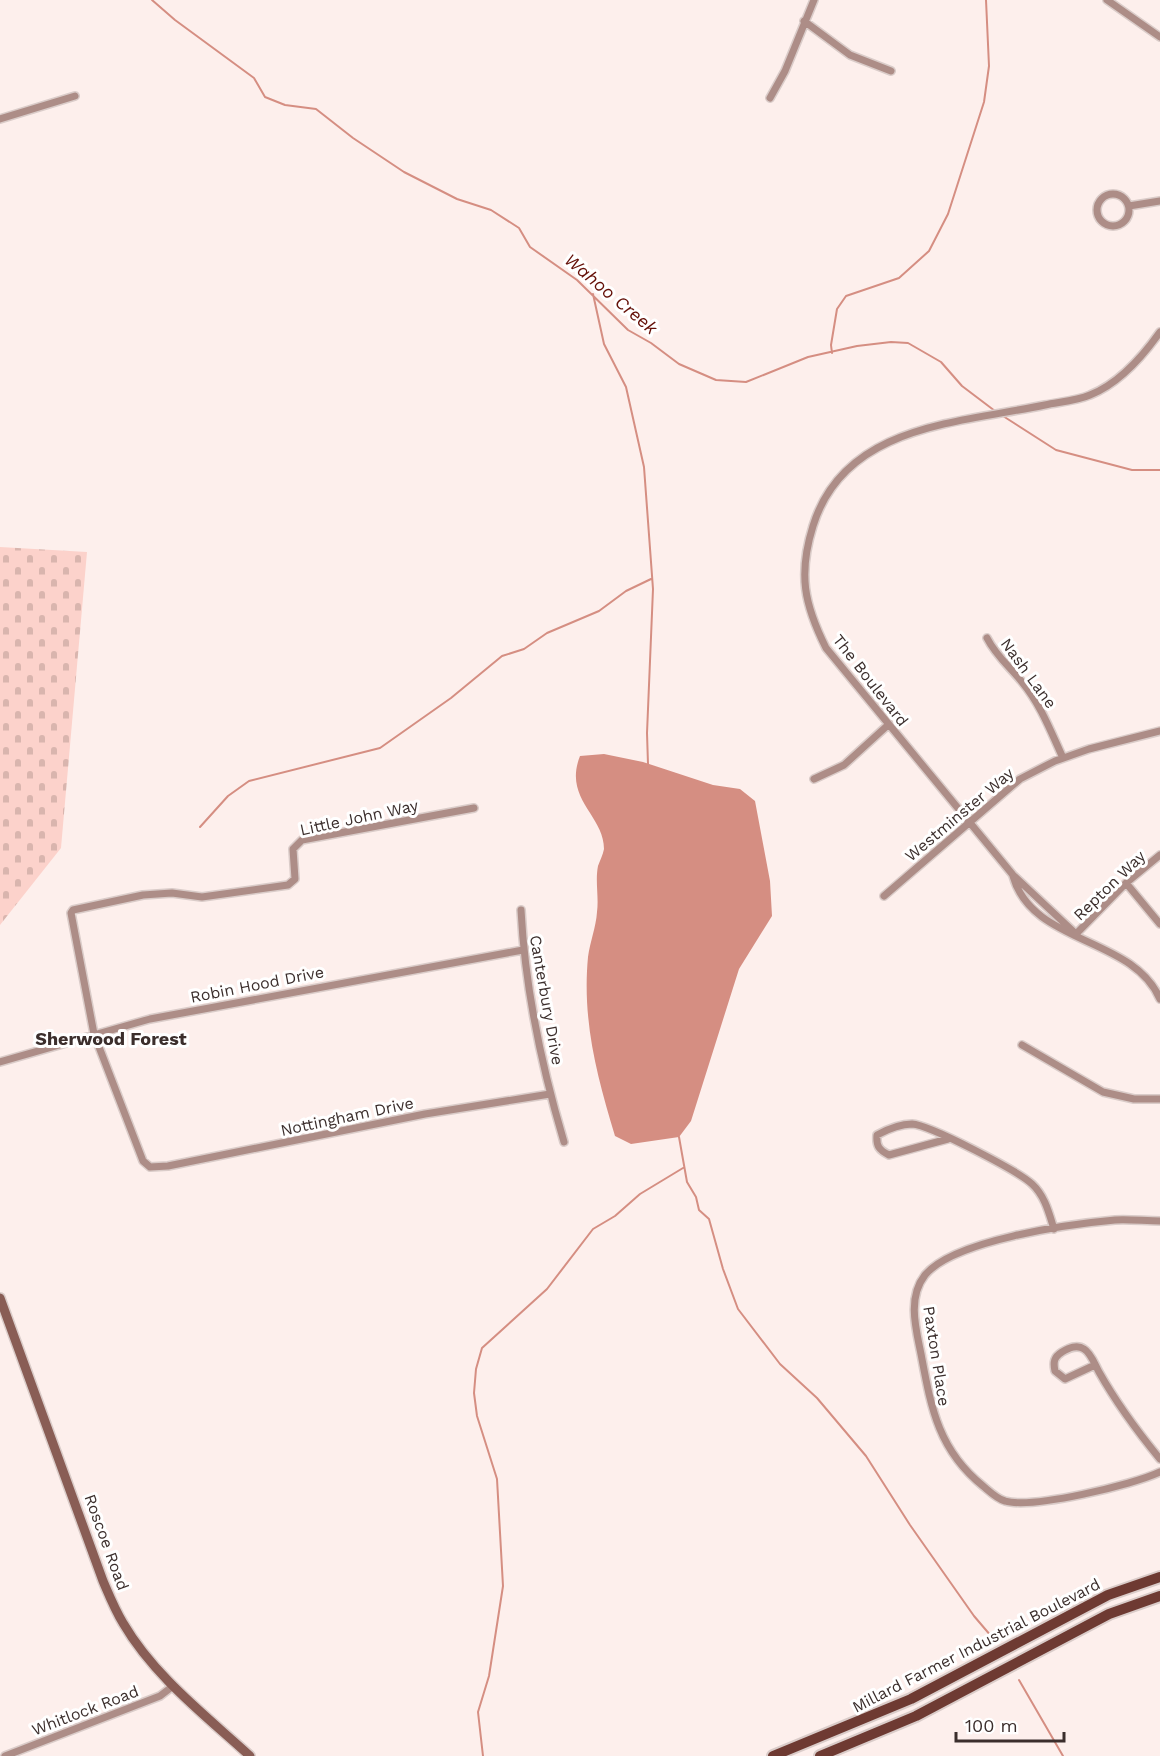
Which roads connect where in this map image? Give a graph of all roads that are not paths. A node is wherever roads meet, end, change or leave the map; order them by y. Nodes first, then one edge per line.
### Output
1 (814, 0) edge
2 (1107, 0) edge
3 (804, 21) junction
4 (1160, 37) edge
5 (891, 71) dead end
6 (75, 96) dead end
7 (770, 98) dead end
8 (0, 119) edge
9 (1160, 201) edge
10 (1129, 206) junction
11 (1160, 332) edge
12 (987, 638) dead end
13 (888, 725) junction
14 (1160, 731) edge
15 (1063, 758) junction
16 (814, 779) dead end
17 (474, 808) dead end
18 (968, 821) junction
19 (1160, 855) edge
20 (1126, 883) junction
21 (884, 896) dead end
22 (521, 910) dead end
23 (1160, 924) edge
24 (1076, 934) junction
25 (523, 950) junction
26 (1160, 999) edge
27 (94, 1034) junction
28 (1022, 1045) dead end
29 (0, 1062) edge
30 (550, 1094) junction
31 (1160, 1099) edge
32 (948, 1139) junction
33 (564, 1142) dead end
34 (1160, 1221) edge
35 (1054, 1229) junction
36 (0, 1298) edge
37 (1095, 1365) junction
38 (1160, 1459) edge
39 (1160, 1472) edge
40 (1160, 1577) edge
41 (1160, 1596) edge
42 (173, 1686) junction
43 (5, 1756) edge
44 (250, 1756) edge
45 (773, 1756) edge
46 (820, 1756) edge

1 - 3 street
2 - 4 street
3 - 5 street
3 - 7 street
6 - 8 street
9 - 10 street
10 - 10 street
11 - 13 street, The Boulevard
12 - 15 street, Nash Lane
13 - 16 street
13 - 18 street, The Boulevard
14 - 15 street, Westminster Way
15 - 18 street, Westminster Way
17 - 27 street, Little John Way
18 - 21 street, Westminster Way
18 - 24 street, The Boulevard
19 - 20 street, Repton Way
20 - 23 street
20 - 24 street, Repton Way
22 - 25 street, Canterbury Drive
24 - 26 street, The Boulevard
25 - 27 street, Robin Hood Drive
25 - 30 street, Canterbury Drive
27 - 29 street, Robin Hood Drive
27 - 30 street, Nottingham Drive
28 - 31 street
30 - 33 street, Canterbury Drive
32 - 32 street
32 - 35 street
34 - 35 street, Paxton Place
35 - 39 street, Paxton Place
36 - 42 main road, Roscoe Road
37 - 37 street
37 - 38 street
40 - 45 main road, Millard Farmer Industrial Boulevard
41 - 46 main road, Millard Farmer Industrial Boulevard
42 - 43 street, Whitlock Road
42 - 44 main road, Roscoe Road

